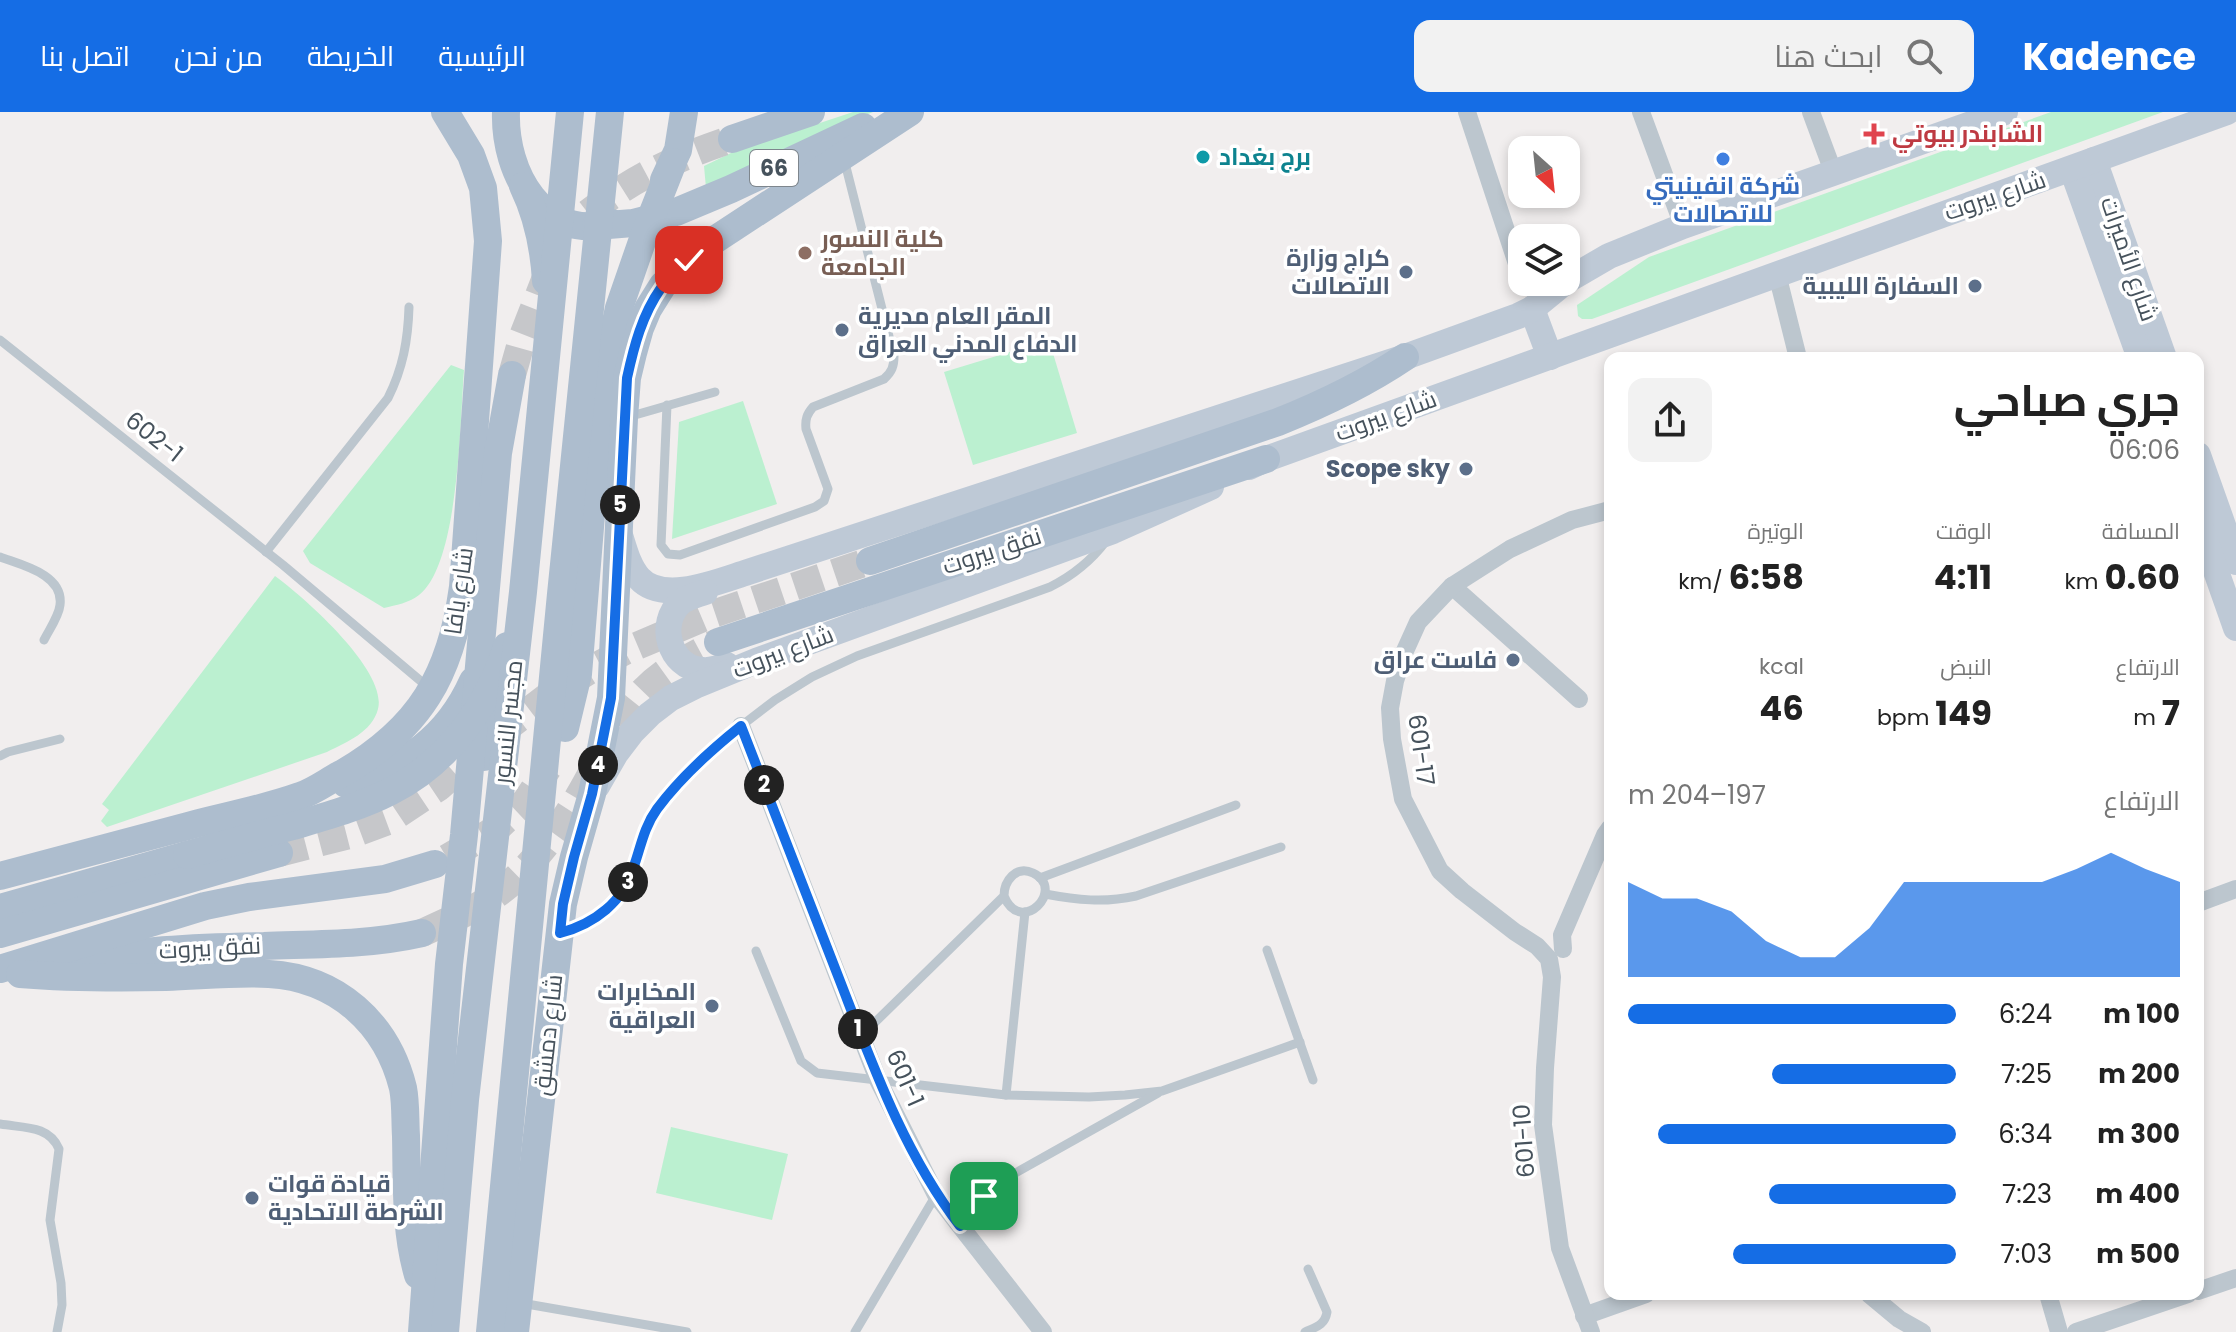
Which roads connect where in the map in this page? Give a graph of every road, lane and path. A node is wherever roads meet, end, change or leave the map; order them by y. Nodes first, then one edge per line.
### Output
1 (445, 112) edge
2 (487, 112) edge
3 (506, 112) edge
4 (570, 112) edge
5 (610, 112) edge
6 (684, 112) edge
7 (811, 112) edge
8 (896, 112) edge
9 (910, 112) edge
10 (1467, 112) edge
11 (1641, 112) edge
12 (1811, 112) edge
13 (2005, 112) edge
14 (2227, 112) edge
15 (1957, 120) edge
16 (732, 139) tunnel mouth
17 (508, 145) junction
18 (843, 156) junction
19 (673, 162) junction
20 (2083, 165) junction
21 (1834, 174) junction
22 (523, 186) junction
23 (731, 189) junction
24 (650, 219) junction
25 (596, 226) junction
26 (1683, 226) junction
27 (1508, 238) edge
28 (1580, 274) edge
29 (1777, 274) junction
30 (627, 284) junction
31 (663, 285) junction
32 (1527, 296) edge
33 (1548, 296) edge
34 (409, 307) dead end
35 (1532, 309) junction
36 (0, 340) edge
37 (621, 342) junction
38 (1796, 352) edge
39 (2138, 352) edge
40 (2161, 352) edge
41 (1405, 357) junction
42 (1550, 357) junction
43 (512, 375) tunnel mouth
44 (715, 392) dead end
45 (613, 403) junction
46 (667, 405) junction
47 (1266, 459) junction
48 (2204, 473) edge
49 (1604, 512) edge
50 (2217, 512) edge
51 (1113, 531) junction
52 (619, 532) junction
53 (266, 552) junction
54 (0, 557) edge
55 (870, 561) tunnel mouth
56 (2236, 562) edge
57 (748, 572) junction
58 (1452, 586) junction
59 (523, 592) junction
60 (2236, 628) edge
61 (44, 640) dead end
62 (718, 642) tunnel mouth
63 (756, 661) junction
64 (478, 671) junction
65 (431, 690) junction
66 (1579, 699) dead end
67 (741, 726) junction
68 (565, 728) dead end
69 (60, 739) dead end
70 (0, 756) edge
71 (592, 794) junction
72 (303, 796) junction
73 (1236, 805) dead end
74 (464, 835) junction
75 (1604, 837) edge
76 (1281, 847) dead end
77 (279, 853) tunnel mouth
78 (435, 864) tunnel mouth
79 (0, 876) edge
80 (1040, 878) junction
81 (2236, 889) edge
82 (1045, 894) junction
83 (1004, 896) junction
84 (2204, 901) edge
85 (0, 908) edge
86 (1025, 912) junction
87 (422, 933) tunnel mouth
88 (560, 933) junction
89 (0, 934) edge
90 (1267, 950) dead end
91 (756, 951) dead end
92 (1556, 954) junction
93 (7, 974) edge
94 (861, 1036) junction
95 (1300, 1042) junction
96 (878, 1080) junction
97 (1313, 1080) dead end
98 (1162, 1091) junction
99 (1006, 1095) junction
100 (0, 1124) edge
101 (936, 1195) junction
102 (960, 1226) junction
103 (1308, 1269) dead end
104 (2236, 1278) edge
105 (2204, 1289) edge
106 (426, 1300) junction
107 (1634, 1300) edge
108 (1876, 1300) edge
109 (2050, 1300) edge
110 (2170, 1300) edge
111 (518, 1303) junction
112 (1588, 1324) edge
113 (57, 1332) edge
114 (422, 1332) edge
115 (445, 1332) edge
116 (490, 1332) edge
117 (515, 1332) edge
118 (687, 1332) edge
119 (855, 1332) edge
120 (1043, 1332) edge
121 (1305, 1332) edge
122 (1922, 1332) edge
123 (2059, 1332) edge
124 (2076, 1332) edge

1 - 65 main road, شارع يافا
2 - 17 main road
3 - 17 main road
4 - 59 main road, مجسر النسور, bridge
5 - 116 main road, مجسر النسور, bridge
6 - 19 main road
7 - 16 main road
8 - 23 main road, 66
9 - 18 main road, شارع دمشق
10 - 27 street
11 - 26 street
12 - 21 street
13 - 15 main road, شارع بيروت
14 - 20 main road, شارع بيروت
15 - 21 main road, شارع بيروت
17 - 22 main road
18 - 31 main road, شارع دمشق
18 - 46 lane
19 - 24 main road
19 - 25 main road
20 - 29 main road, شارع بيروت
20 - 39 main road, شارع الأميرات
20 - 40 main road, شارع الأميرات
21 - 26 main road, شارع بيروت
22 - 25 main road
22 - 74 main road
23 - 24 main road, 66
23 - 30 main road
24 - 25 main road, 66
24 - 30 main road
26 - 28 main road, شارع بيروت
29 - 38 street
29 - 42 main road, شارع بيروت
30 - 37 main road
30 - 45 main road
31 - 37 main road
31 - 45 main road, شارع دمشق
32 - 35 street
33 - 35 main road, شارع بيروت
34 - 53 lane
35 - 41 main road, شارع بيروت
35 - 42 main road
36 - 53 lane, 602-1
37 - 45 main road
41 - 55 main road, نفق بيروت
41 - 57 main road, شارع بيروت
42 - 47 main road, شارع بيروت
43 - 64 main road
44 - 46 lane
45 - 46 lane
45 - 52 main road, شارع دمشق
45 - 68 main road
47 - 51 main road, شارع بيروت
47 - 62 main road, نفق بيروت
48 - 50 main road
49 - 58 street, 601-17
50 - 56 main road
50 - 60 main road
51 - 63 main road, شارع بيروت
51 - 67 lane
52 - 57 main road, شارع بيروت
52 - 71 main road, شارع دمشق
53 - 65 lane, 602-1
54 - 61 lane
57 - 63 main road
58 - 66 street
58 - 92 street, 601-17
59 - 85 main road, bridge
59 - 115 main road, مجسر النسور, bridge
63 - 71 main road, شارع بيروت
64 - 72 main road
64 - 74 main road
65 - 72 main road, شارع يافا
67 - 88 lane
67 - 94 street, 601-1
69 - 70 lane
71 - 88 main road, شارع دمشق
72 - 79 main road, شارع يافا
73 - 80 lane
74 - 106 main road
75 - 92 street, 601-10
76 - 82 lane
77 - 89 main road
78 - 93 main road
80 - 82 lane
80 - 83 lane
81 - 84 street
82 - 86 lane
83 - 86 lane
83 - 94 lane
86 - 99 lane
87 - 93 main road, نفق بيروت
88 - 111 main road, شارع دمشق
90 - 95 lane
91 - 96 lane
92 - 112 street, 601-10
93 - 106 main road
94 - 96 street, 601-1
95 - 97 lane
95 - 98 lane
96 - 99 lane
96 - 101 street, 601-1
98 - 99 lane
98 - 102 lane
100 - 113 lane
101 - 102 street, 601-1
101 - 119 lane
102 - 120 street, 601-1
103 - 121 lane
104 - 105 street
106 - 114 main road
107 - 112 street
108 - 122 street
109 - 123 street
110 - 124 street
111 - 117 main road, شارع دمشق
111 - 118 lane

